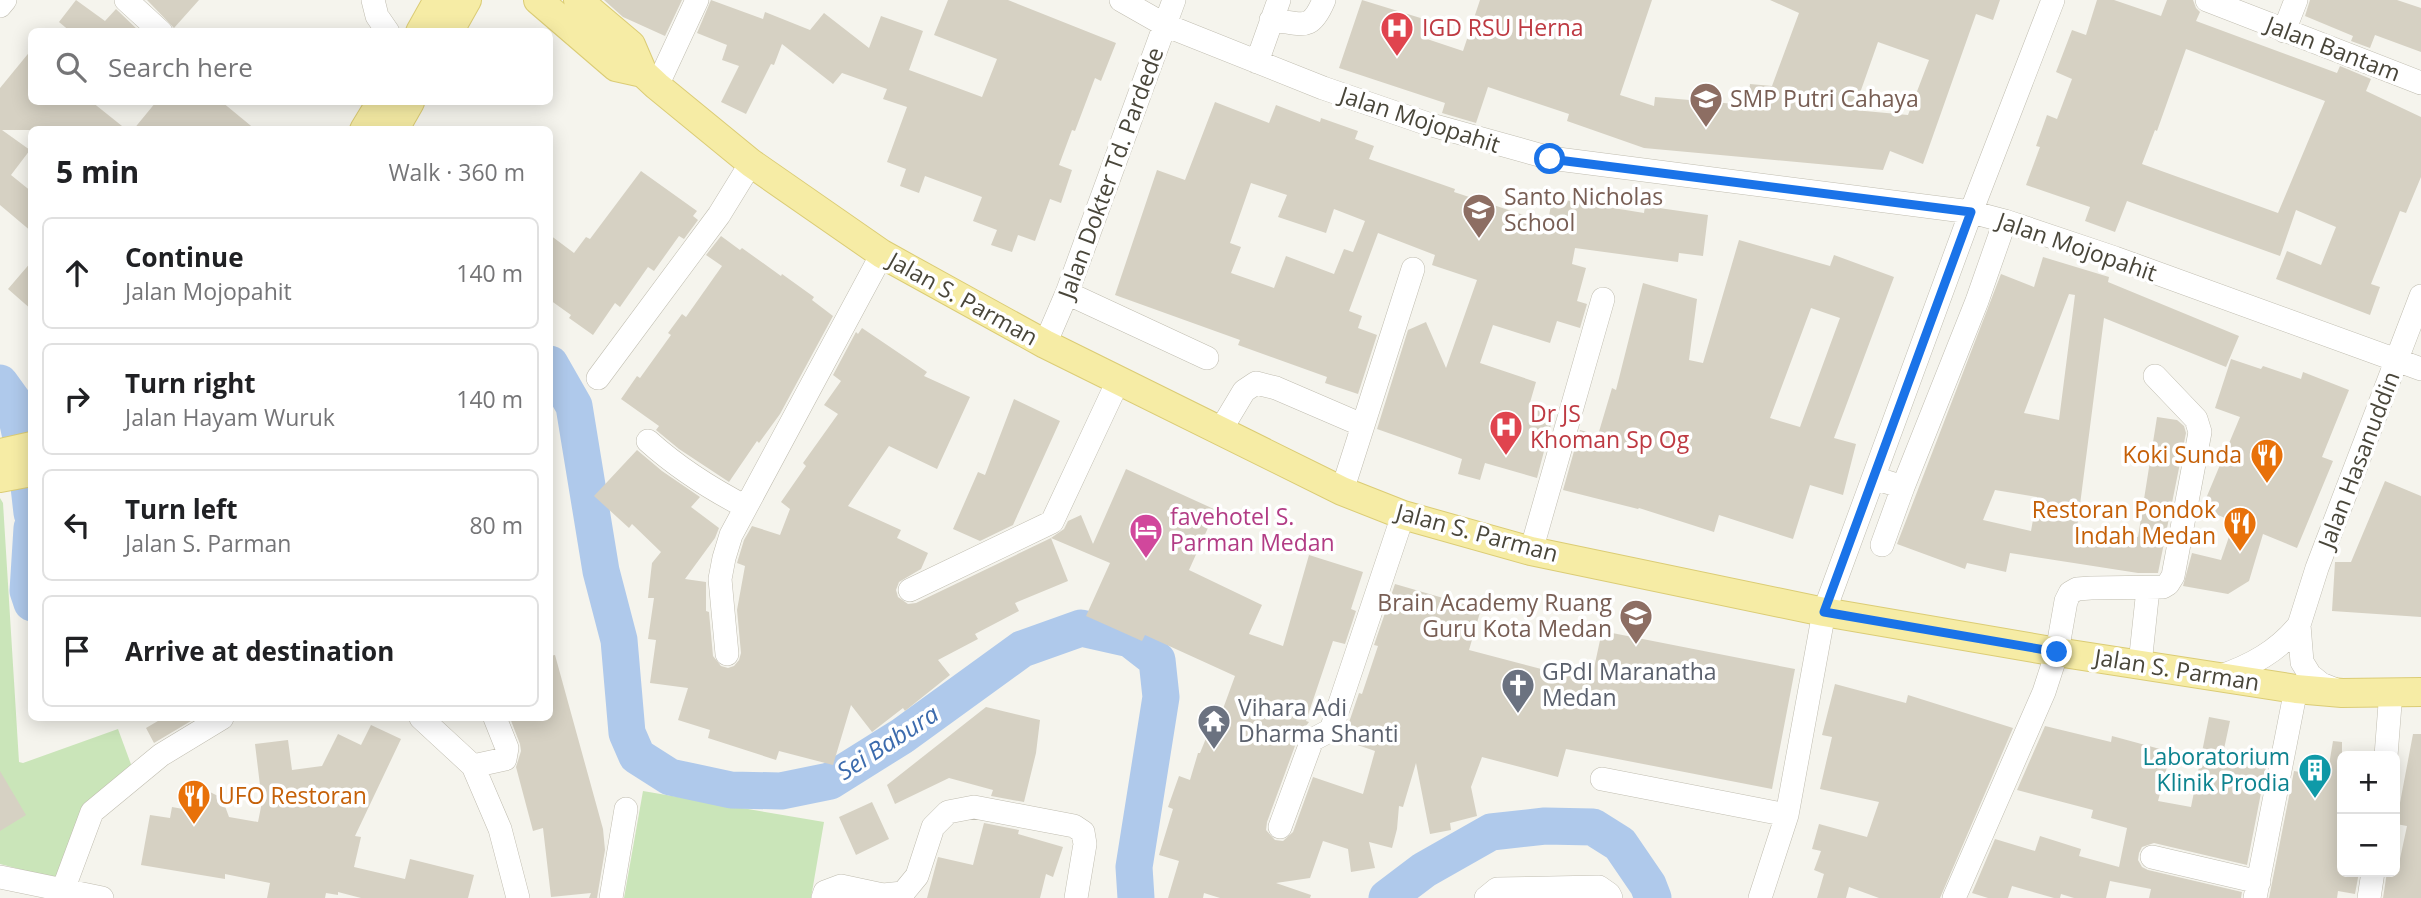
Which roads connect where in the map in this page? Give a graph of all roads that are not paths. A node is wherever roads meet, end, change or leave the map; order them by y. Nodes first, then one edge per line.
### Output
1 (5, 0) edge
2 (126, 0) edge
3 (373, 0) edge
4 (438, 0) edge
5 (467, 0) edge
6 (538, 0) edge
7 (578, 0) edge
8 (698, 0) edge
9 (1121, 0) edge
10 (1174, 0) edge
11 (1324, 0) edge
12 (2053, 0) edge
13 (2207, 0) edge
14 (2296, 0) edge
15 (0, 6) edge
16 (1275, 10) edge
17 (1165, 25) junction
18 (157, 28) edge
19 (385, 28) edge
20 (422, 28) edge
21 (451, 28) edge
22 (2284, 31) junction
23 (1257, 62) junction
24 (650, 79) junction
25 (2421, 83) edge
26 (379, 105) edge
27 (408, 105) edge
28 (366, 126) edge
29 (396, 126) edge
30 (751, 163) junction
31 (1971, 212) junction
32 (2005, 221) junction
33 (882, 254) junction
34 (1413, 269) dead end
35 (1942, 291) junction
36 (1067, 293) junction
37 (2421, 296) edge
38 (1603, 299) dead end
39 (1977, 301) junction
40 (1045, 344) junction
41 (1207, 358) dead end
42 (2396, 360) junction
43 (2421, 369) edge
44 (2155, 376) dead end
45 (598, 378) dead end
46 (1118, 381) junction
47 (1362, 425) junction
48 (1220, 431) junction
49 (648, 441) dead end
50 (28, 447) edge
51 (0, 453) edge
52 (28, 473) edge
53 (0, 478) edge
54 (1874, 478) junction
55 (1903, 487) junction
56 (1342, 491) junction
57 (746, 507) junction
58 (1403, 514) junction
59 (1882, 545) dead end
60 (1531, 551) junction
61 (2148, 589) junction
62 (909, 590) dead end
63 (1824, 612) junction
64 (2299, 625) junction
65 (2057, 652) junction
66 (727, 654) dead end
67 (2140, 664) junction
68 (2218, 677) junction
69 (2296, 688) junction
70 (2391, 691) junction
71 (2421, 692) edge
72 (2342, 693) junction
73 (217, 721) edge
74 (425, 721) edge
75 (496, 721) edge
76 (2386, 751) edge
77 (473, 766) junction
78 (1602, 779) dead end
79 (626, 809) dead end
80 (1787, 815) junction
81 (1280, 827) dead end
82 (2152, 857) dead end
83 (0, 877) edge
84 (2372, 877) edge
85 (2257, 890) edge
86 (61, 894) edge
87 (102, 898) edge
88 (518, 898) edge
89 (611, 898) edge
90 (822, 898) edge
91 (1076, 898) edge
92 (1486, 898) edge
93 (1611, 898) edge
94 (1760, 898) edge
95 (1954, 898) edge
96 (2369, 898) edge

1 - 15 street
2 - 18 street
3 - 19 street
4 - 20 main road
5 - 21 main road
6 - 24 main road, Jalan S. Parman
7 - 24 main road, Jalan S. Parman
8 - 24 street
9 - 17 street, Jalan Mojopahit
10 - 17 street, Jalan Dokter Td. Pardede
11 - 16 street
12 - 31 street
13 - 22 street, Jalan Bantam
14 - 22 street
16 - 23 street
17 - 23 street, Jalan Mojopahit
17 - 36 street, Jalan Dokter Td. Pardede
22 - 25 street, Jalan Bantam
23 - 31 street, Jalan Mojopahit
24 - 30 main road, Jalan S. Parman
26 - 28 main road
27 - 29 main road
30 - 33 main road, Jalan S. Parman
30 - 45 street
31 - 32 street, Jalan Mojopahit
31 - 35 street
32 - 39 street
32 - 42 street, Jalan Mojopahit
33 - 40 main road, Jalan S. Parman
33 - 57 street
34 - 47 street
35 - 39 street
35 - 54 street
36 - 40 street, Jalan Dokter Td. Pardede
36 - 41 street
37 - 42 street, Jalan Hasanuddin
38 - 60 street
39 - 55 street
40 - 46 main road, Jalan S. Parman
42 - 43 street, Jalan Mojopahit
42 - 64 street, Jalan Hasanuddin
44 - 61 street
46 - 48 main road, Jalan S. Parman
46 - 62 street
47 - 48 street
47 - 56 street
48 - 56 main road, Jalan S. Parman
49 - 57 street
50 - 51 main road
52 - 53 main road
54 - 55 street
54 - 63 street
55 - 59 street
56 - 58 main road, Jalan S. Parman
57 - 66 street
58 - 60 main road, Jalan S. Parman
58 - 81 street
60 - 63 main road, Jalan S. Parman
61 - 65 street
61 - 67 street
63 - 65 main road, Jalan S. Parman
63 - 80 street
64 - 68 street, Jalan Hasanuddin
64 - 72 street, Jalan Hasanuddin
65 - 67 main road, Jalan S. Parman
65 - 95 street
67 - 68 main road, Jalan S. Parman
68 - 69 main road, Jalan S. Parman
69 - 72 main road, Jalan S. Parman
69 - 85 street
70 - 71 main road, Jalan S. Parman
70 - 72 main road, Jalan S. Parman
70 - 76 street
73 - 86 street
74 - 77 street
75 - 77 street
77 - 88 street
78 - 80 street
79 - 89 street
80 - 94 street
82 - 85 street
83 - 86 street
84 - 96 street
86 - 87 street
90 - 91 street
92 - 93 street

